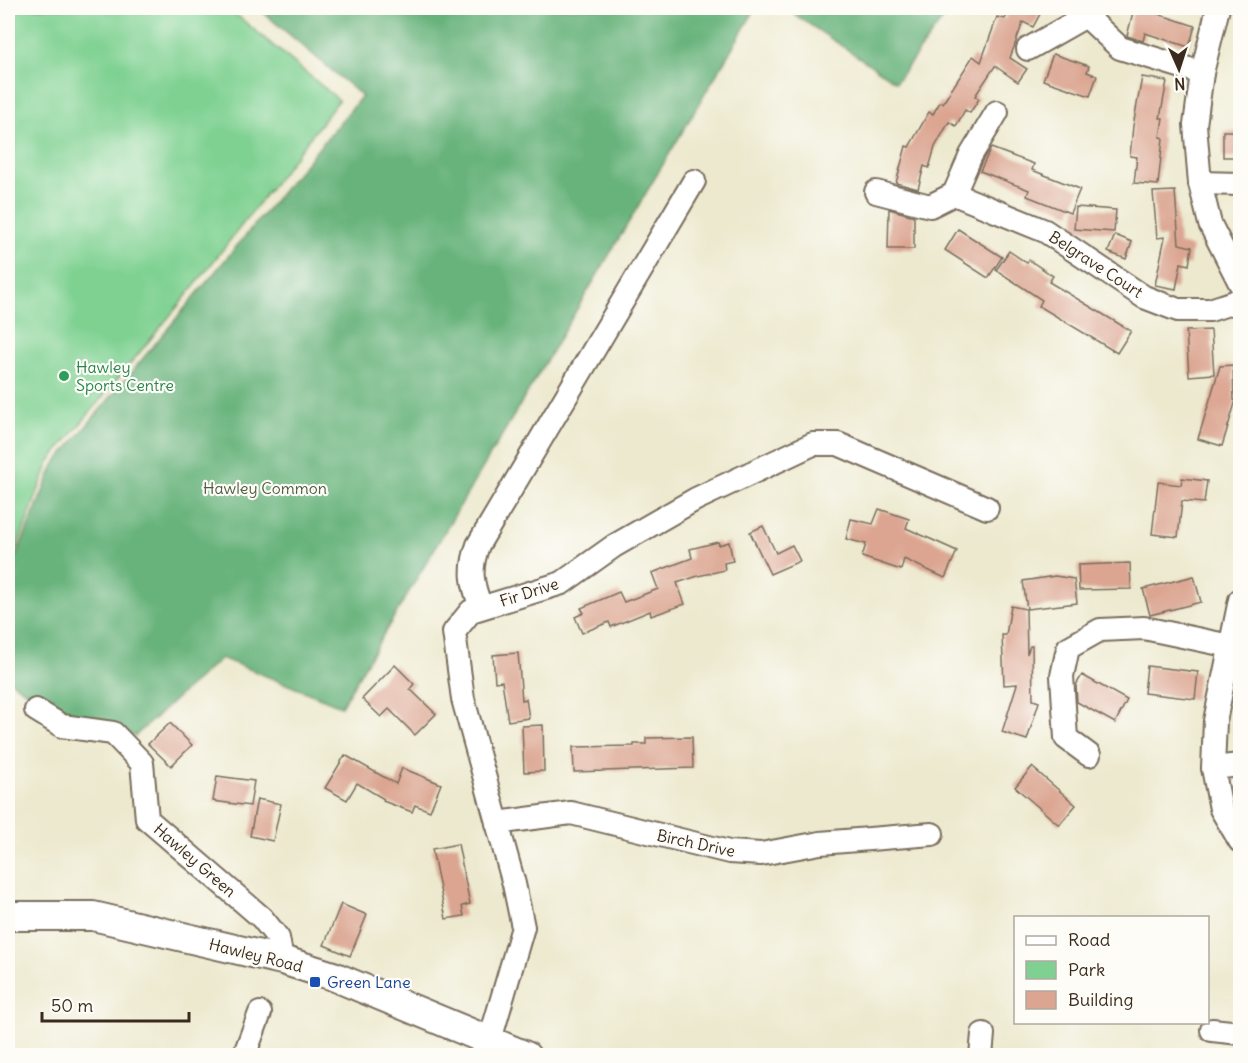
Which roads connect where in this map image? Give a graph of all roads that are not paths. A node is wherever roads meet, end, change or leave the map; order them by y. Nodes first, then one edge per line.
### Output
1 (1218, 8) edge
2 (1088, 12) edge
3 (1028, 49) dead end
4 (1202, 73) junction
5 (997, 112) dead end
6 (694, 181) dead end
7 (1200, 183) junction
8 (1240, 184) edge
9 (876, 192) dead end
10 (954, 194) junction
11 (1240, 283) edge
12 (1240, 300) edge
13 (987, 508) dead end
14 (1240, 600) edge
15 (481, 607) junction
16 (1230, 646) junction
17 (36, 710) dead end
18 (1089, 755) dead end
19 (1240, 765) edge
20 (1213, 768) junction
21 (498, 823) junction
22 (933, 834) dead end
23 (1240, 841) edge
24 (8, 916) edge
25 (282, 960) junction
26 (260, 1012) dead end
27 (1212, 1030) dead end
28 (1240, 1033) edge
29 (490, 1040) junction
30 (244, 1056) edge
31 (526, 1056) edge

1 - 4 street
2 - 3 street
2 - 4 street
4 - 7 street
5 - 10 street
6 - 15 street
7 - 8 street
7 - 11 street
9 - 10 street
10 - 12 street, Belgrave Court
13 - 15 street, Fir Drive
14 - 16 street
15 - 21 street, Fir Drive
16 - 18 street
16 - 20 street
17 - 25 street, Hawley Green
19 - 20 street
20 - 23 street
21 - 22 street, Birch Drive
21 - 29 street, Fir Drive
24 - 25 main road, Hawley Road
25 - 29 main road, Hawley Road
26 - 30 street
27 - 28 street
29 - 31 main road, Hawley Road

